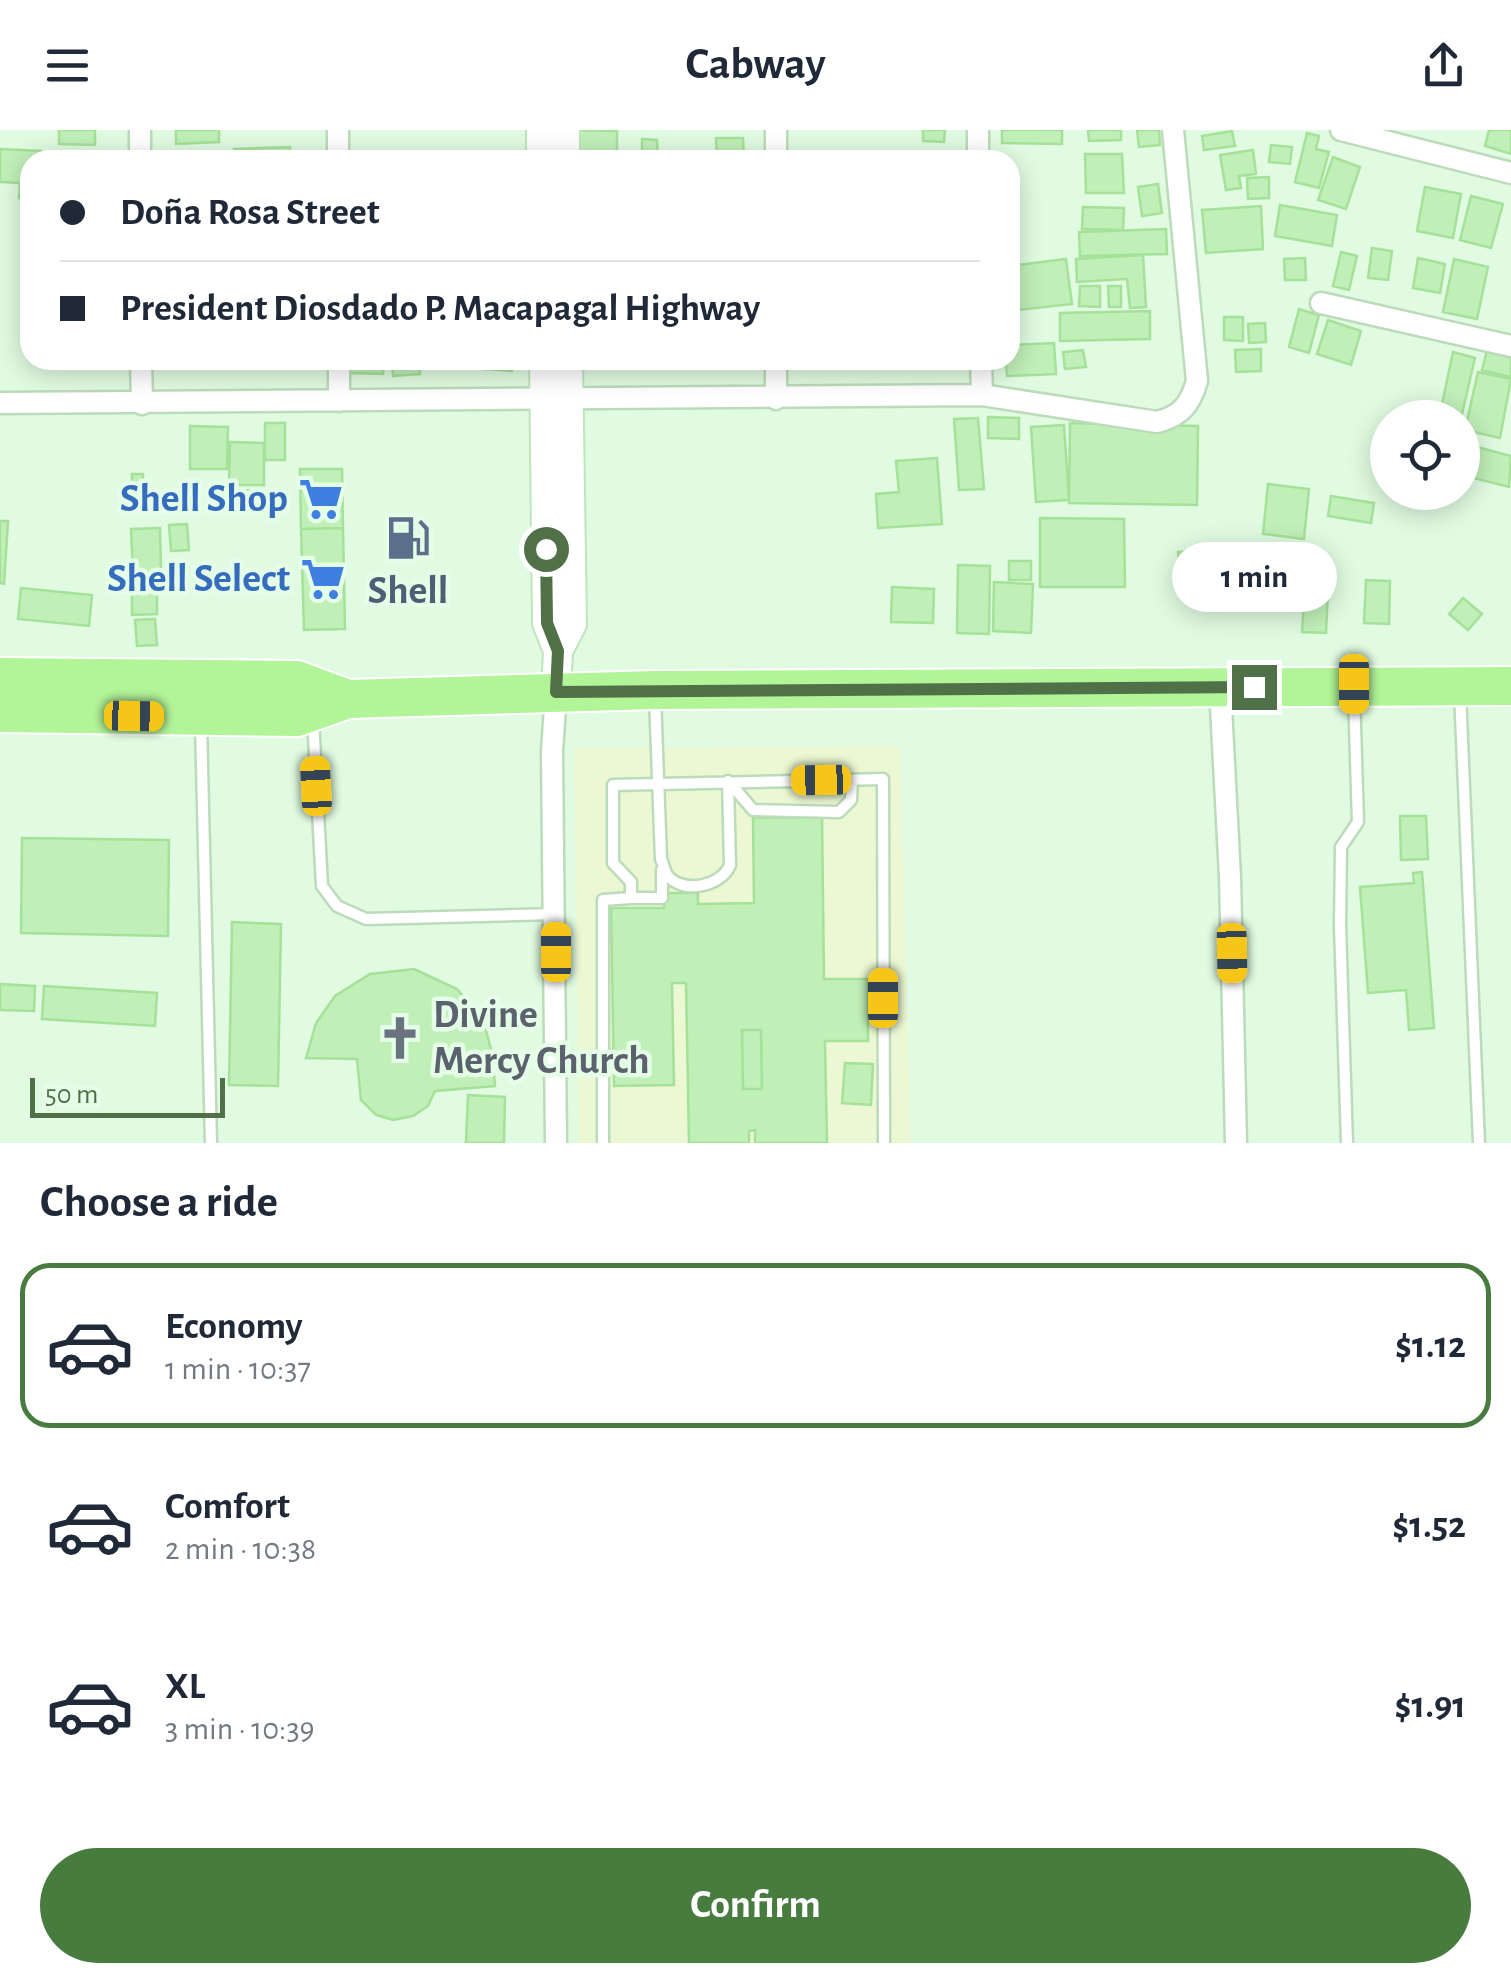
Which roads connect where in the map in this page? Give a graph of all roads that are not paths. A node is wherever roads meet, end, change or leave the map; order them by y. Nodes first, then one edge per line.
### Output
1 (1173, 130) edge
2 (1342, 130) edge
3 (1511, 173) edge
4 (1321, 303) dead end
5 (1511, 346) edge
6 (141, 370) edge
7 (339, 370) edge
8 (547, 370) edge
9 (565, 370) edge
10 (776, 370) edge
11 (981, 370) edge
12 (982, 395) junction
13 (776, 399) junction
14 (556, 400) junction
15 (339, 401) junction
16 (0, 403) edge
17 (142, 404) junction
18 (0, 677) edge
19 (1354, 684) junction
20 (1460, 686) junction
21 (1511, 686) edge
22 (1220, 688) junction
23 (655, 690) junction
24 (556, 692) junction
25 (201, 698) junction
26 (348, 699) junction
27 (312, 712) junction
28 (0, 713) edge
29 (852, 780) junction
30 (728, 782) junction
31 (658, 783) junction
32 (661, 859) junction
33 (631, 898) junction
34 (556, 914) junction
35 (211, 1143) edge
36 (556, 1143) edge
37 (604, 1143) edge
38 (884, 1143) edge
39 (1236, 1143) edge
40 (1347, 1143) edge
41 (1479, 1143) edge

1 - 12 street
2 - 3 street
4 - 5 street
6 - 17 street
7 - 15 street
8 - 14 street
9 - 14 street
10 - 13 street
11 - 12 street
12 - 13 street
13 - 14 street
14 - 15 street
14 - 24 street
15 - 17 street
16 - 17 street
18 - 25 highway
19 - 20 highway
19 - 22 highway
19 - 40 lane
20 - 21 highway
20 - 41 lane
22 - 23 highway
22 - 39 street
23 - 24 highway
23 - 31 lane
24 - 26 highway
24 - 34 street
25 - 26 highway
25 - 27 highway
25 - 28 highway
25 - 35 lane
26 - 27 highway
27 - 34 lane
29 - 30 lane
29 - 30 lane
29 - 38 lane
30 - 31 lane
30 - 32 lane
31 - 32 lane
31 - 33 lane
32 - 33 lane
33 - 37 lane
34 - 36 street

